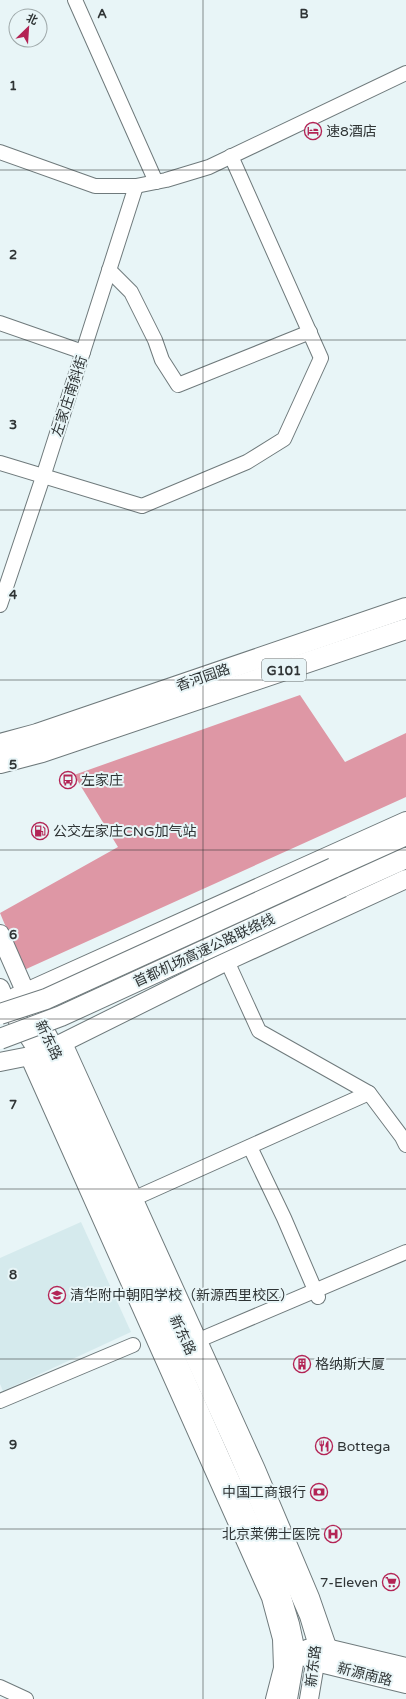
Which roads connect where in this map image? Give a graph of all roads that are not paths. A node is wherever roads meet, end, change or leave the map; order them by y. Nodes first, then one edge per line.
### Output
1 (75, 0) edge
2 (406, 73) edge
3 (0, 152) edge
4 (231, 156) junction
5 (156, 182) junction
6 (136, 186) junction
7 (109, 270) junction
8 (0, 323) edge
9 (310, 332) junction
10 (83, 352) junction
11 (0, 462) edge
12 (43, 477) junction
13 (0, 604) edge
14 (406, 608) edge
15 (406, 630) edge
16 (0, 744) edge
17 (0, 763) edge
18 (406, 821) edge
19 (406, 835) edge
20 (406, 858) edge
21 (406, 880) edge
22 (0, 934) edge
23 (227, 961) junction
24 (25, 991) junction
25 (1, 1002) edge
26 (0, 1039) edge
27 (46, 1050) junction
28 (0, 1062) edge
29 (369, 1093) junction
30 (406, 1145) edge
31 (250, 1147) junction
32 (135, 1198) junction
33 (406, 1252) edge
34 (406, 1259) edge
35 (317, 1294) junction
36 (201, 1343) junction
37 (133, 1345) dead end
38 (0, 1401) edge
39 (296, 1652) junction
40 (323, 1655) junction
41 (406, 1667) edge
42 (406, 1684) edge
43 (0, 1687) edge
44 (26, 1699) edge
45 (273, 1699) edge
46 (288, 1699) edge
47 (309, 1699) edge

1 - 5 street
2 - 4 street
3 - 6 street
4 - 5 street
4 - 9 street
5 - 6 street
6 - 7 street, 左家庄南斜街
7 - 9 street
7 - 10 street, 左家庄南斜街
8 - 10 street
9 - 12 street
10 - 12 street, 左家庄南斜街
11 - 12 street
12 - 13 street, 左家庄南斜街
14 - 16 highway, 香河园路 / G101
15 - 17 highway, 香河园路 / G101
18 - 24 main road
19 - 25 highway, 首都机场高速公路联络线, bridge
20 - 26 highway, 首都机场高速公路联络线, bridge
21 - 23 main road
22 - 24 main road, 新东路
23 - 27 main road
23 - 29 street
24 - 25 main road
24 - 27 main road, 新东路
25 - 27 main road
27 - 28 main road
27 - 32 street
27 - 39 main road, 新东路
27 - 40 main road, 新东路
27 - 45 street
29 - 30 street
29 - 31 street
31 - 32 street
31 - 35 street
32 - 36 street
33 - 35 street
34 - 35 street
35 - 36 street
36 - 40 street
37 - 38 street
39 - 40 main road, 新源南路
39 - 46 main road, 新东路
40 - 41 main road, 新源南路
40 - 42 main road, 新源南路
40 - 47 main road, 新东路
43 - 44 street

